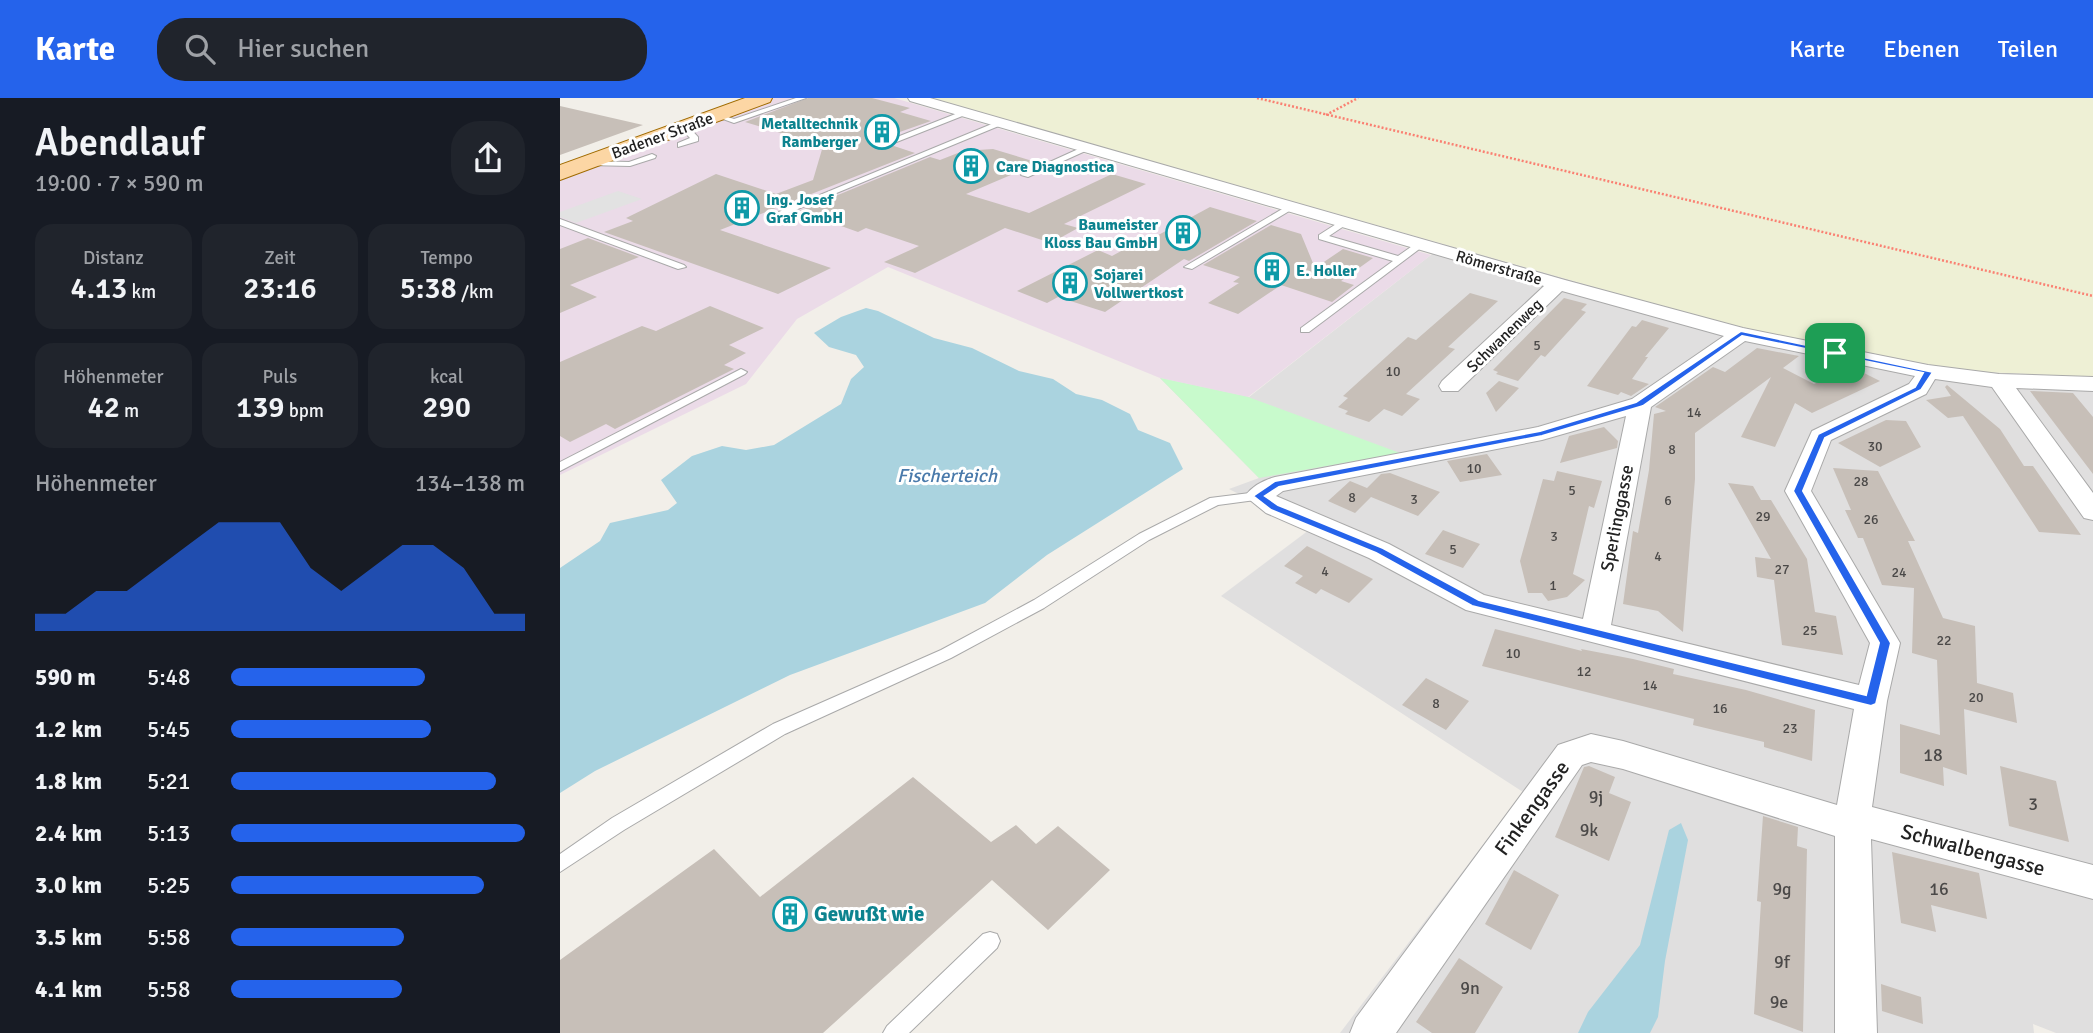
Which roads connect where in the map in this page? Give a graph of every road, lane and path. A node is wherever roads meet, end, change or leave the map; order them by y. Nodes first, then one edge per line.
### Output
1 (763, 98) edge
2 (803, 98) edge
3 (915, 98) edge
4 (1257, 98) edge
5 (1358, 98) edge
6 (966, 113) junction
7 (1325, 115) junction
8 (716, 116) junction
9 (1002, 123) junction
10 (886, 143) dead end
11 (1087, 148) junction
12 (652, 156) dead end
13 (587, 163) junction
14 (560, 173) edge
15 (1025, 175) dead end
16 (1292, 207) junction
17 (773, 216) dead end
18 (560, 222) edge
19 (1345, 222) junction
20 (1422, 244) junction
21 (1401, 260) junction
22 (681, 267) dead end
23 (1189, 267) dead end
24 (1558, 284) junction
25 (2093, 296) edge
26 (1305, 330) dead end
27 (1741, 334) junction
28 (741, 372) dead end
29 (1928, 372) junction
30 (1999, 381) junction
31 (2093, 384) edge
32 (1450, 386) dead end
33 (1640, 404) junction
34 (560, 467) edge
35 (1258, 496) junction
36 (2093, 512) edge
37 (1595, 632) junction
38 (1871, 701) junction
39 (1853, 818) junction
40 (560, 864) edge
41 (2093, 883) edge
42 (990, 941) dead end
43 (894, 1033) edge
44 (1371, 1033) edge
45 (1856, 1033) edge

1 - 8 main road, Badener Straße
2 - 8 lane
3 - 6 street, Römerstraße
4 - 7 path
5 - 7 path
6 - 9 street, Römerstraße
6 - 10 lane
7 - 25 path
8 - 13 main road, Badener Straße
9 - 11 street, Römerstraße
9 - 17 lane
11 - 15 lane
11 - 16 street, Römerstraße
12 - 13 lane
13 - 14 main road, Badener Straße
16 - 19 street, Römerstraße
16 - 23 lane
18 - 22 lane
19 - 20 street, Römerstraße
19 - 21 lane
20 - 21 lane
20 - 24 street, Römerstraße
21 - 26 lane
24 - 27 street, Römerstraße
24 - 32 street, Schwanenweg
27 - 29 street, Römerstraße
27 - 33 street
28 - 34 lane
29 - 30 street, Römerstraße
29 - 38 street
30 - 31 street, Römerstraße
30 - 36 street
33 - 35 street
33 - 37 street, Sperlinggasse
35 - 37 street
35 - 40 lane
37 - 38 street
38 - 39 street
39 - 41 street, Schwalbengasse
39 - 44 street, Finkengasse
39 - 45 street
42 - 43 lane

